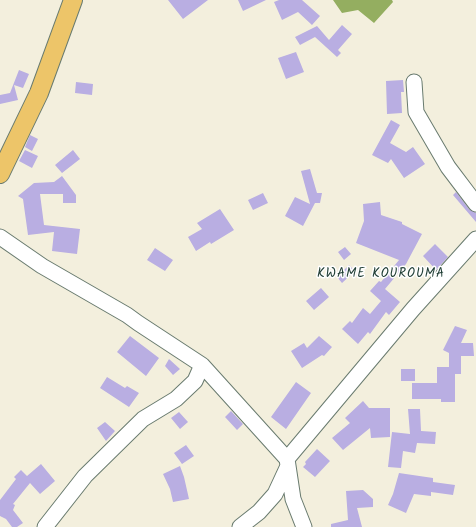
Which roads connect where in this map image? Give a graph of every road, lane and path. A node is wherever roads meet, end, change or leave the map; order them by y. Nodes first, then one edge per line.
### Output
1 (73, 0) edge
2 (414, 82) dead end
3 (0, 174) edge
4 (476, 204) edge
5 (0, 237) edge
6 (476, 239) edge
7 (202, 365) junction
8 (288, 463) junction
9 (45, 527) edge
10 (240, 527) edge
11 (304, 527) edge

1 - 3 main road
2 - 4 street
5 - 7 street
6 - 8 street
7 - 8 street
7 - 9 street
8 - 10 street
8 - 11 street

